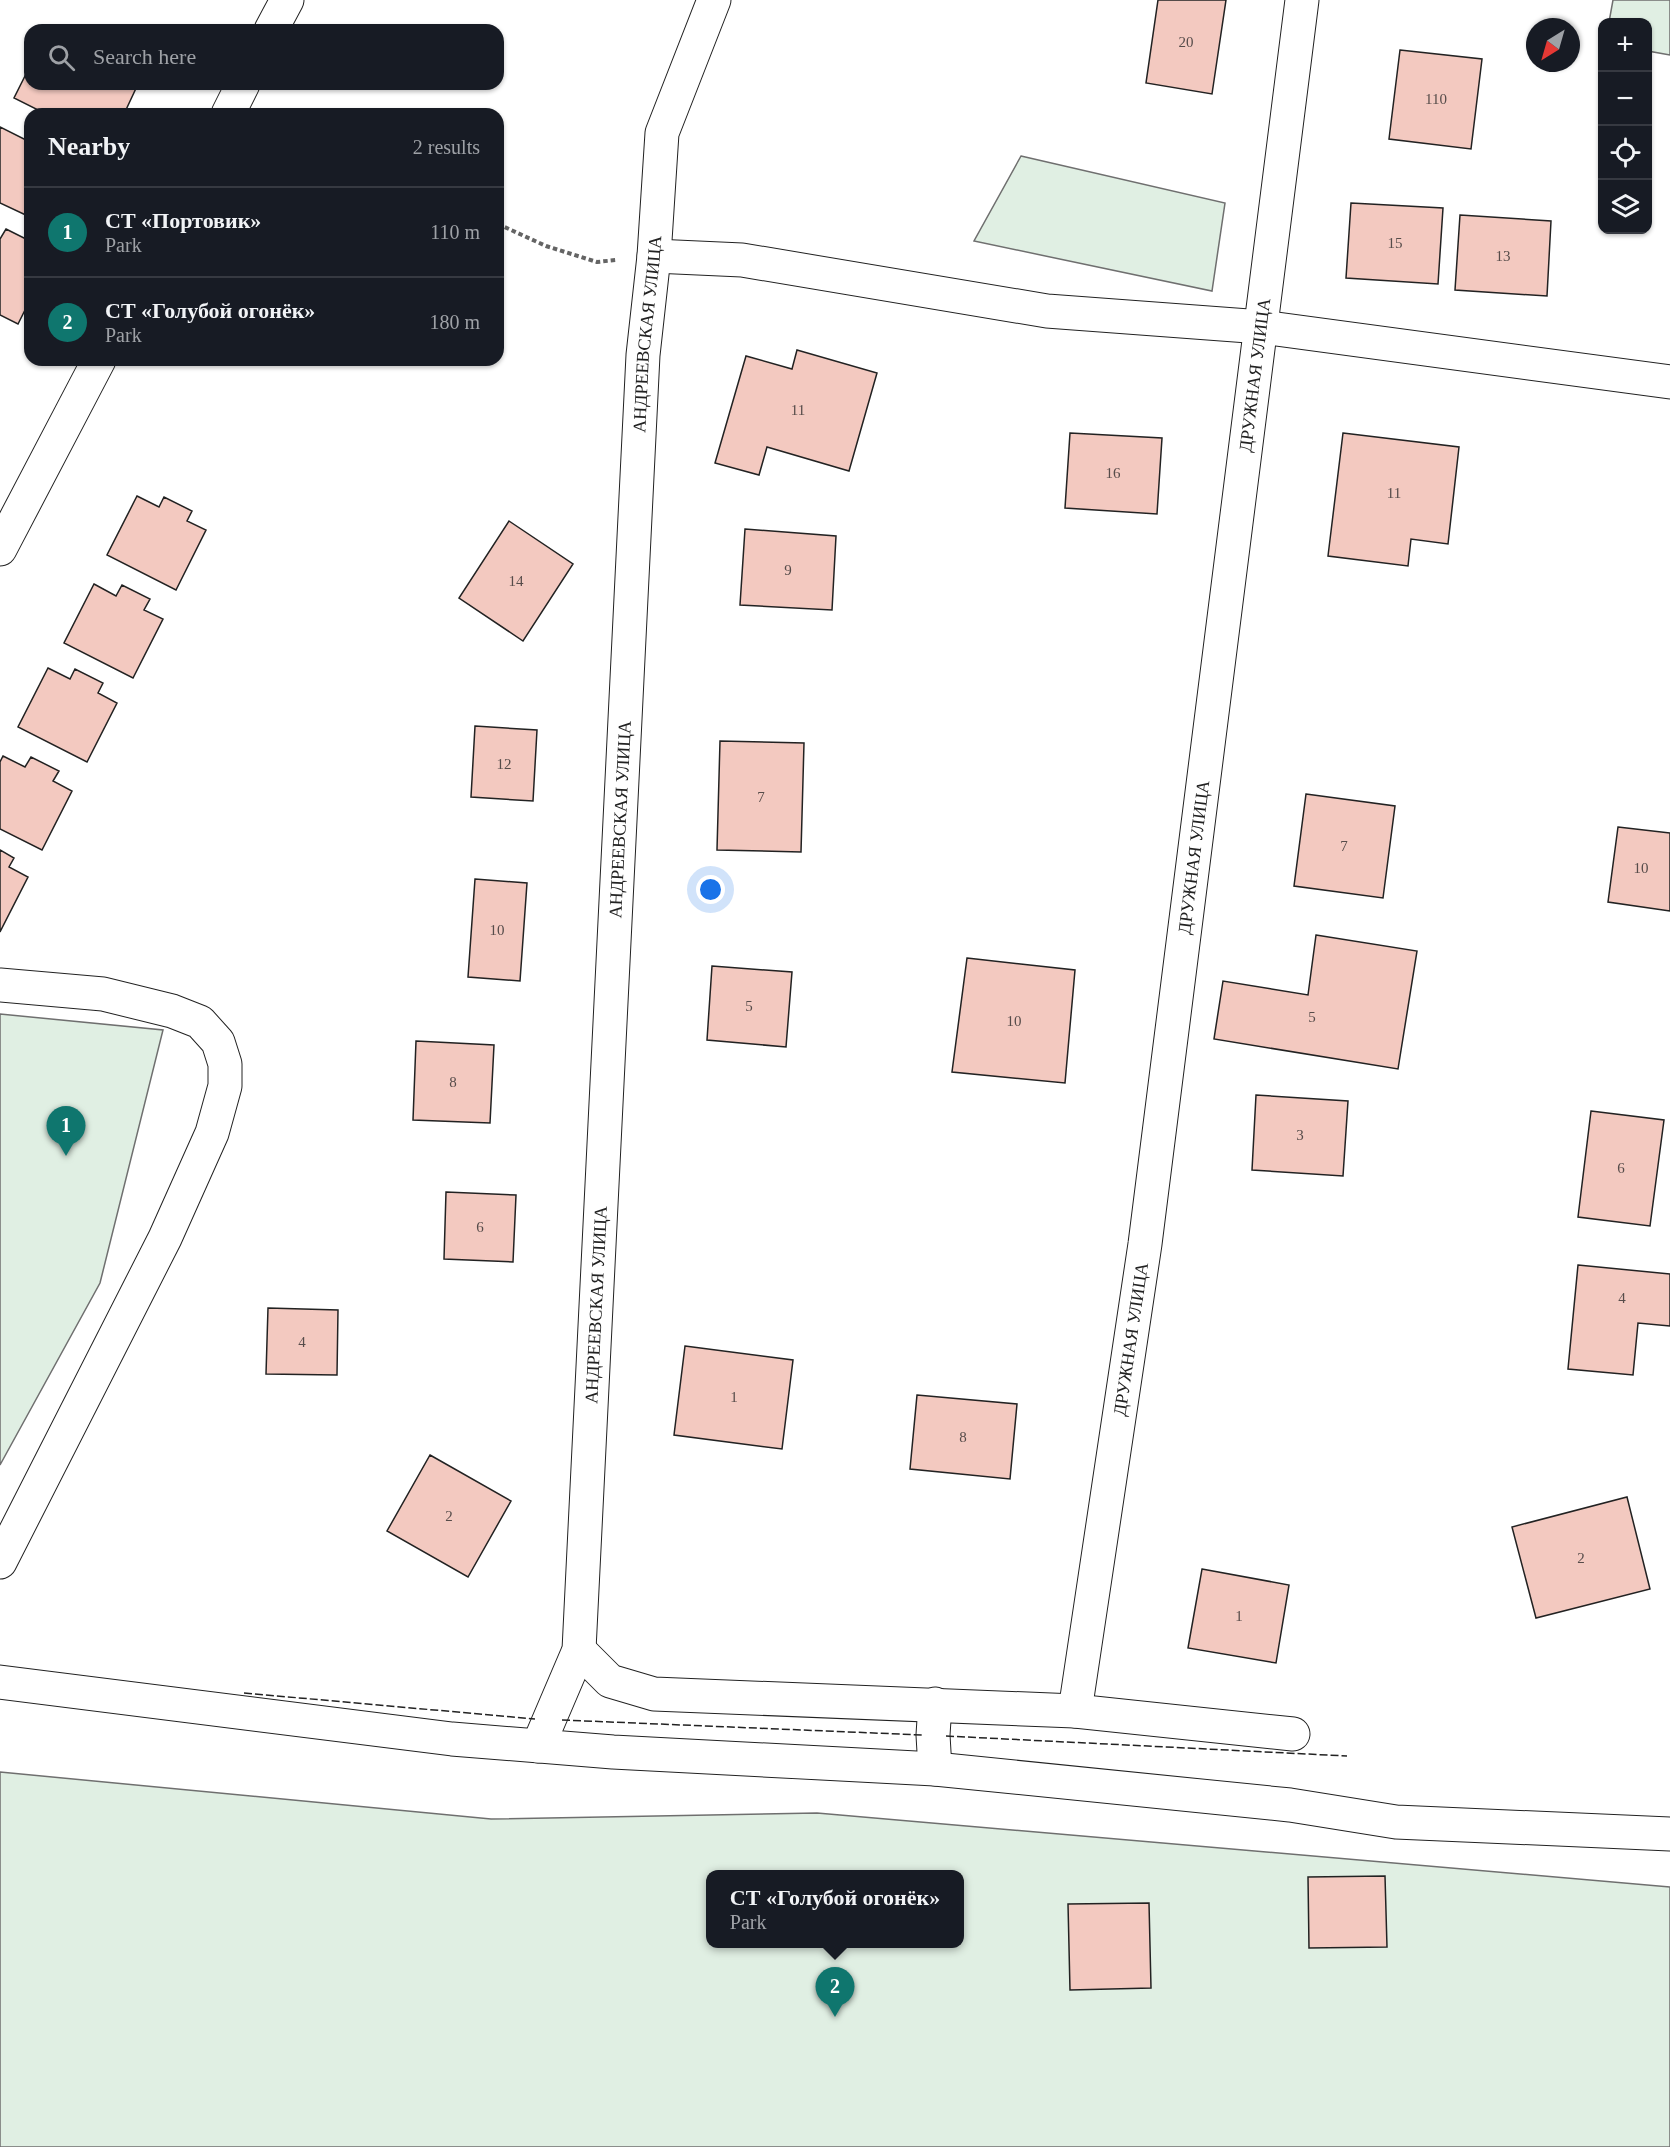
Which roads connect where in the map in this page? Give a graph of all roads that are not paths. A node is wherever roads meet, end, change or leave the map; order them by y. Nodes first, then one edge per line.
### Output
1 (287, 0) edge
2 (714, 0) edge
3 (1302, 0) edge
4 (275, 24) edge
5 (240, 90) edge
6 (231, 108) edge
7 (654, 256) junction
8 (1262, 327) junction
9 (96, 366) edge
10 (1670, 382) edge
11 (0, 549) edge
12 (0, 985) edge
13 (0, 1562) edge
14 (579, 1650) junction
15 (0, 1682) edge
16 (935, 1704) junction
17 (1075, 1711) junction
18 (1293, 1734) dead end
19 (538, 1746) junction
20 (935, 1769) junction
21 (1670, 1834) edge

1 - 4 street
2 - 7 street, АНДРЕЕВСКАЯ УЛИЦА
3 - 8 street, ДРУЖНАЯ УЛИЦА
5 - 6 street
7 - 8 street
7 - 14 street, АНДРЕЕВСКАЯ УЛИЦА
8 - 10 street
8 - 17 street, ДРУЖНАЯ УЛИЦА
9 - 11 street
12 - 13 street
14 - 16 street
14 - 19 street
15 - 19 street
16 - 17 street
16 - 20 street
17 - 18 street
19 - 20 street
20 - 21 street

